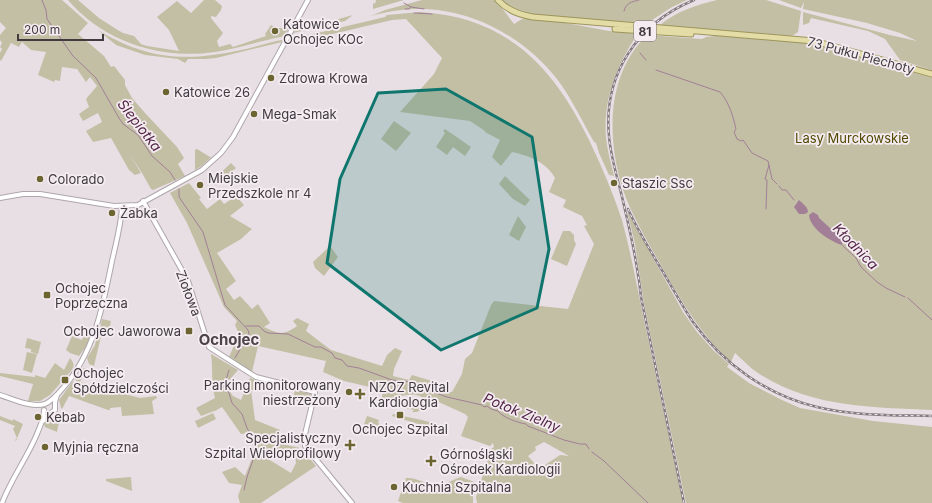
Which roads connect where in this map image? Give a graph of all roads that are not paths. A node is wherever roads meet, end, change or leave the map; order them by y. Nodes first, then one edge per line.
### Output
1 (308, 0) edge
2 (498, 0) edge
3 (932, 74) edge
4 (0, 198) edge
5 (143, 201) junction
6 (122, 207) junction
7 (58, 394) junction
8 (0, 396) edge
9 (47, 403) junction
10 (34, 405) junction
11 (55, 405) junction
12 (44, 410) junction
13 (50, 414) junction
14 (42, 422) junction
15 (2, 503) edge
16 (352, 503) edge

1 - 5 street
2 - 3 main road, 73 Pułku Piechoty / 81
4 - 6 street
5 - 6 street
5 - 16 street, Ziołowa
6 - 7 street
7 - 9 street
7 - 11 street
8 - 10 street
9 - 10 street
9 - 11 street
9 - 12 street
10 - 12 street
11 - 13 street
12 - 13 street
12 - 14 street
13 - 14 street
14 - 15 street

